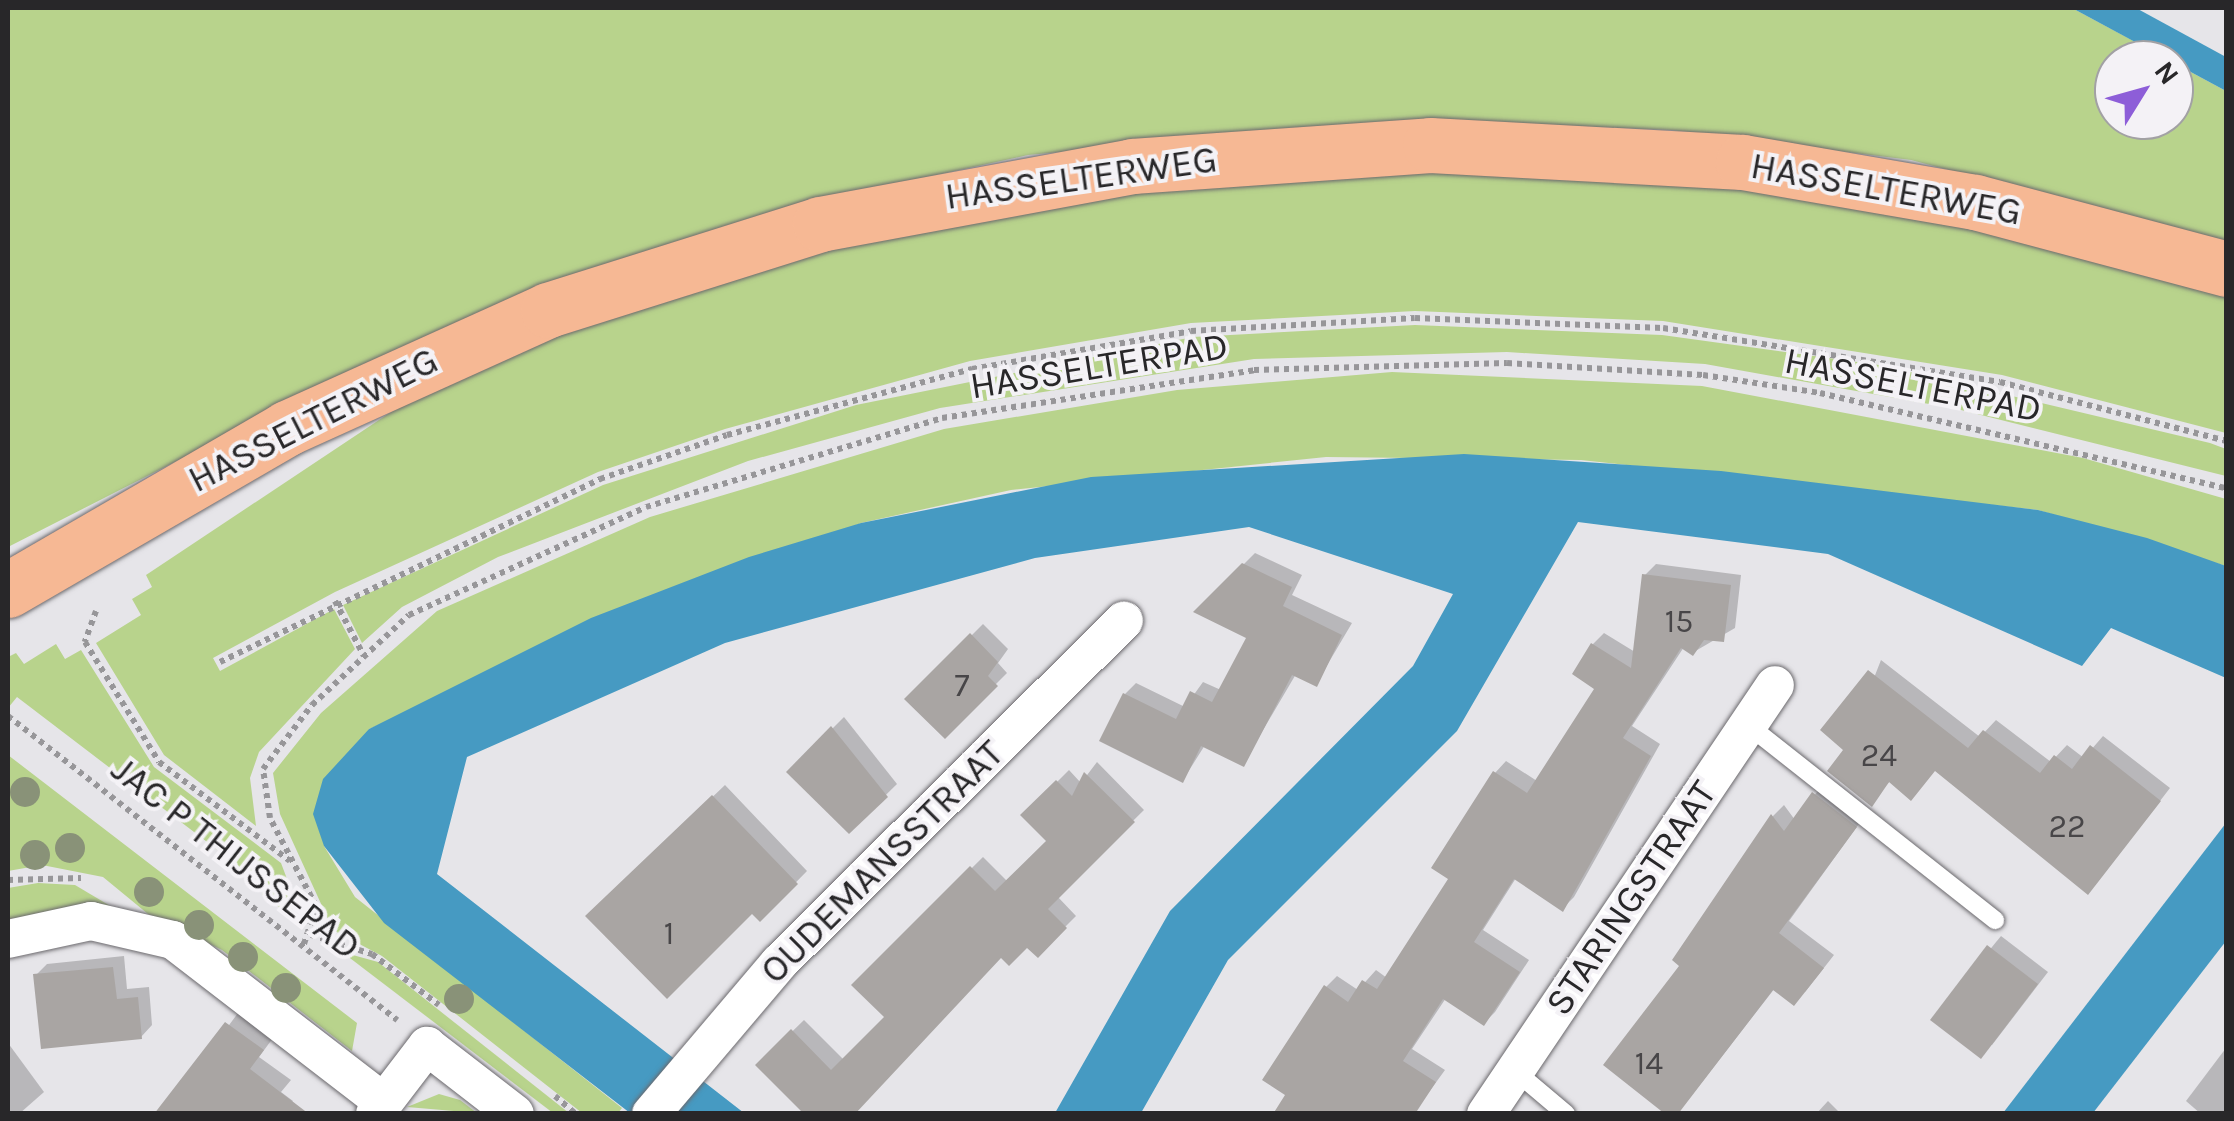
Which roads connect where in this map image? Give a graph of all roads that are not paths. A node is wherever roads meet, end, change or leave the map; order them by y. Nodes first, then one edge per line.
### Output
1 (2226, 269) edge
2 (8, 590) edge
3 (1124, 620) dead end
4 (1775, 685) dead end
5 (1748, 725) junction
6 (1995, 920) dead end
7 (8, 939) edge
8 (1514, 1070) junction
9 (379, 1108) edge
10 (515, 1114) edge
11 (651, 1114) edge
12 (1486, 1114) edge
13 (1566, 1114) edge

1 - 2 main road, HASSELTERWEG
3 - 11 street, OUDEMANSSTRAAT
4 - 5 street, STARINGSTRAAT
5 - 6 lane
5 - 8 street, STARINGSTRAAT
7 - 9 street
8 - 12 street, STARINGSTRAAT
8 - 13 lane
9 - 10 street

